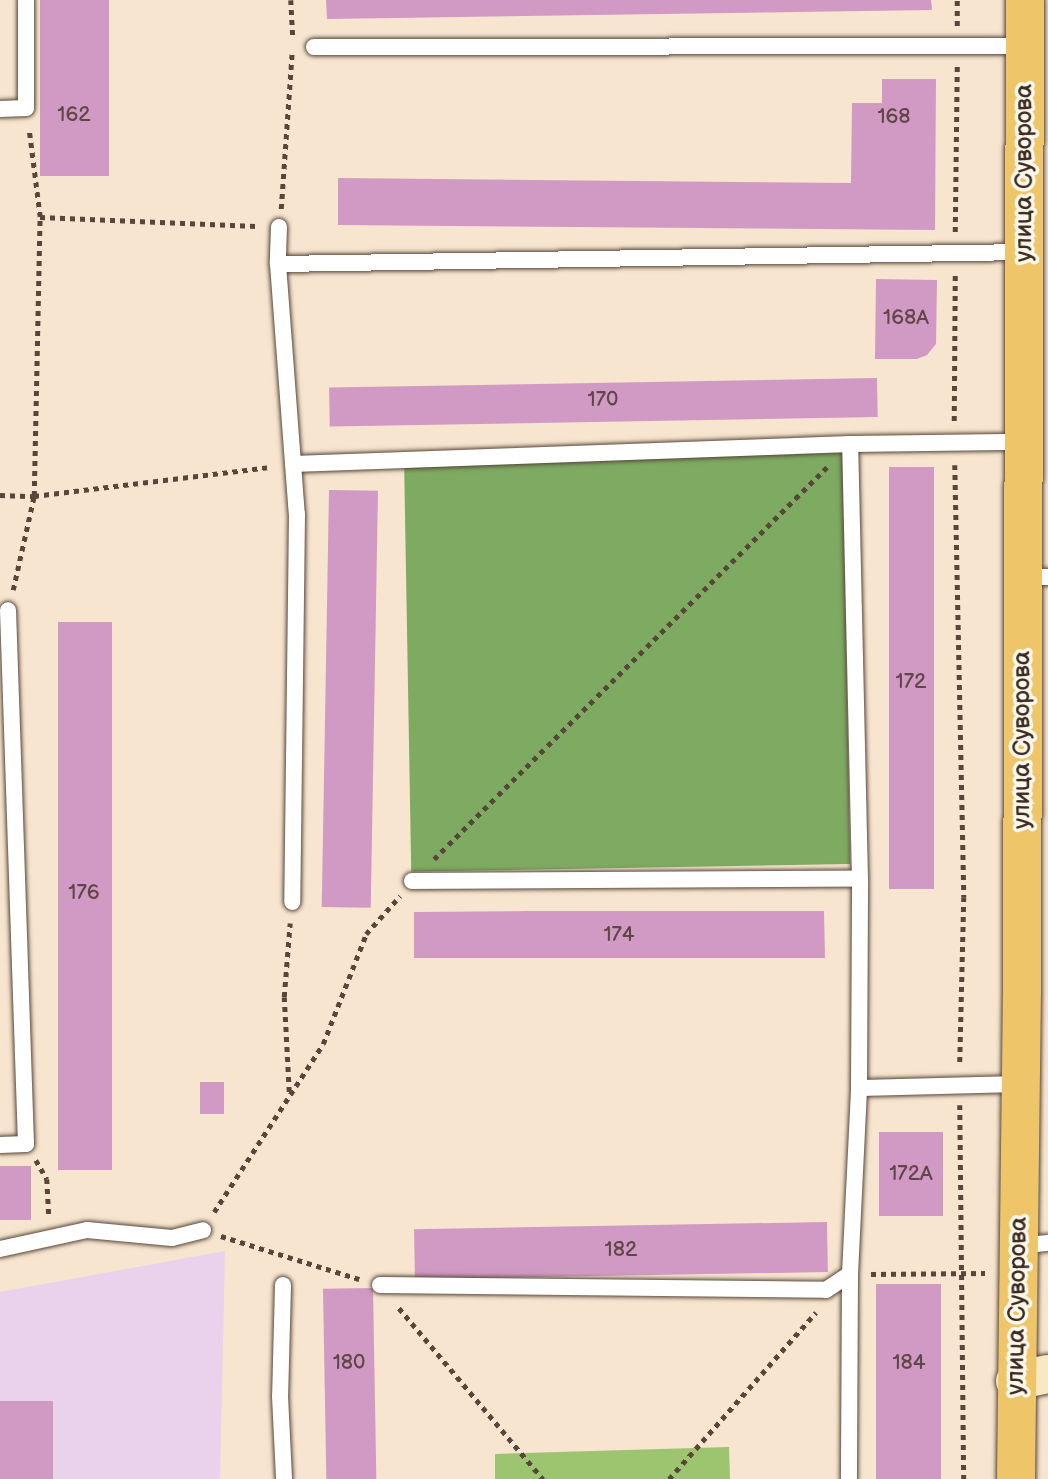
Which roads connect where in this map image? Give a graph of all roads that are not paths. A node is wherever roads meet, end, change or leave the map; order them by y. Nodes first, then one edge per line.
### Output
1 (26, 0) edge
2 (1025, 0) edge
3 (1024, 46) junction
4 (314, 47) dead end
5 (0, 109) edge
6 (279, 227) road end
7 (1024, 252) junction
8 (278, 264) junction
9 (1024, 442) junction
10 (850, 444) junction
11 (293, 464) junction
12 (1035, 577) edge
13 (8, 610) road end
14 (860, 879) junction
15 (412, 881) road end
16 (292, 902) road end
17 (1020, 1084) junction
18 (859, 1088) junction
19 (0, 1144) edge
20 (203, 1230) road end
21 (0, 1249) edge
22 (1028, 1254) edge
23 (850, 1275) junction
24 (283, 1285) dead end
25 (380, 1285) road end
26 (1032, 1377) edge
27 (284, 1479) edge
28 (849, 1479) edge
29 (1016, 1479) edge

1 - 5 lane
2 - 3 main road, улица Суворова
3 - 4 lane
3 - 7 main road, улица Суворова
6 - 8 lane
7 - 8 lane
7 - 9 main road, улица Суворова
8 - 11 lane
9 - 10 lane
9 - 12 main road, улица Суворова
10 - 11 lane
10 - 14 lane
11 - 16 lane
12 - 17 main road, улица Суворова
13 - 19 lane
14 - 15 lane
14 - 18 lane
17 - 18 lane
17 - 22 main road, улица Суворова
18 - 23 lane
20 - 21 lane
22 - 26 main road, улица Суворова
23 - 25 lane
23 - 28 lane
24 - 27 lane
26 - 29 main road, улица Суворова

